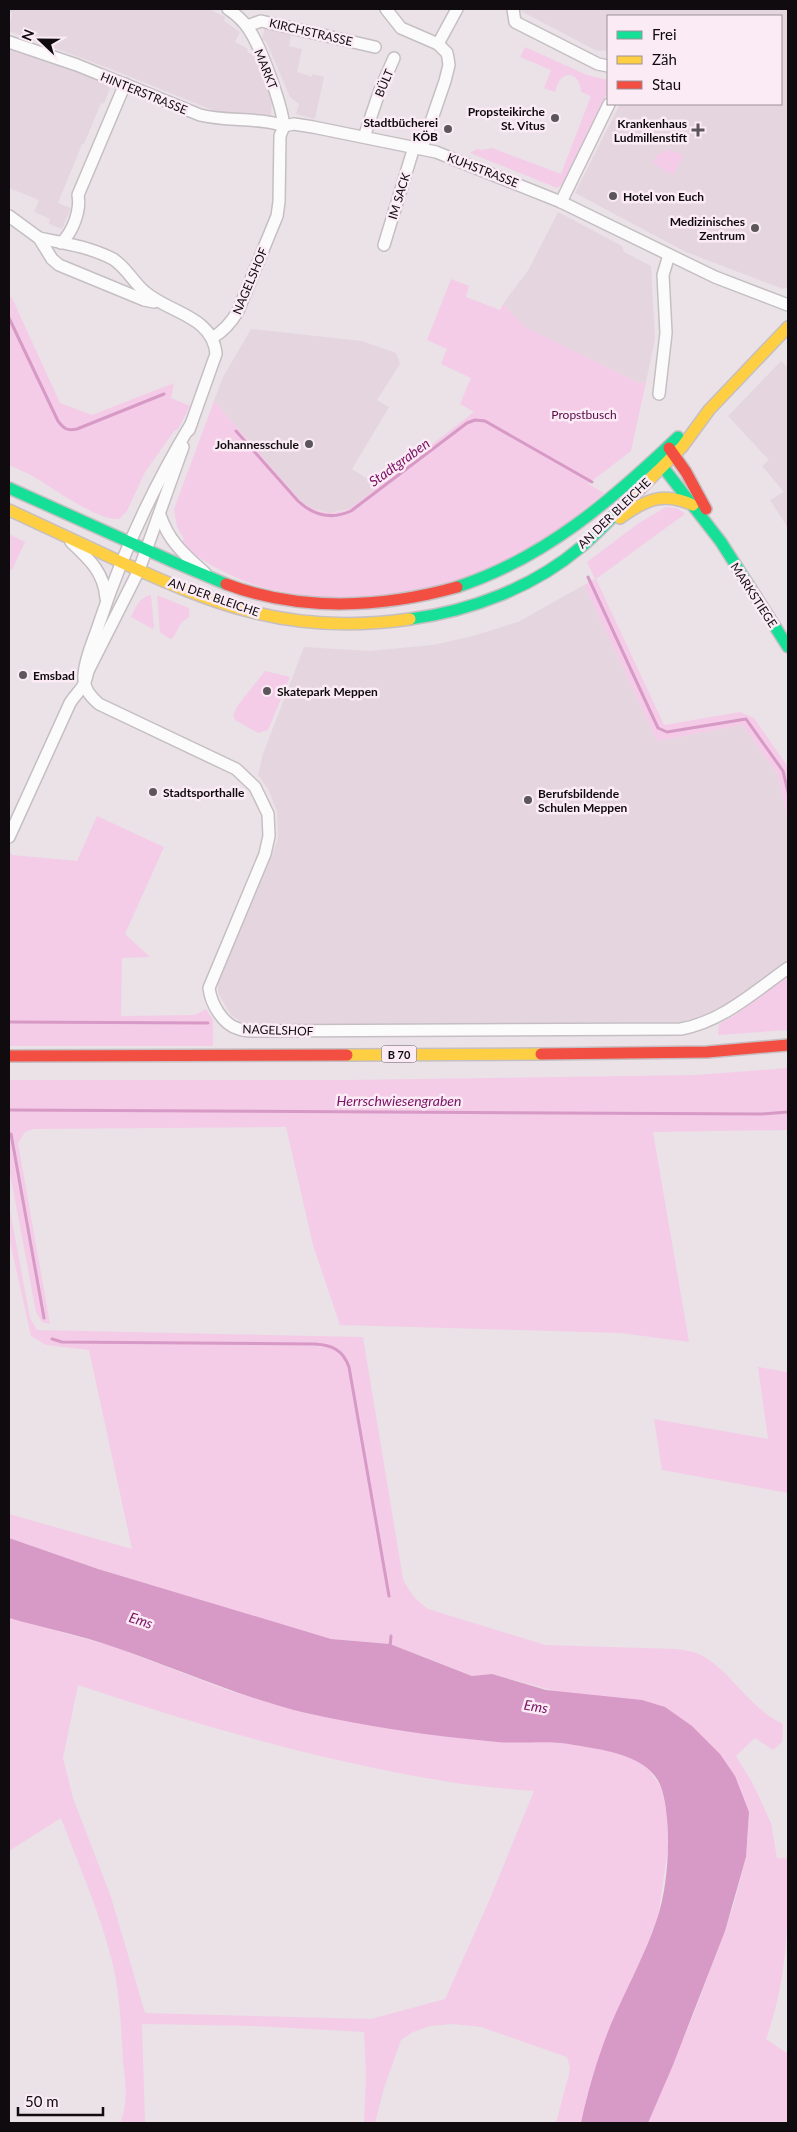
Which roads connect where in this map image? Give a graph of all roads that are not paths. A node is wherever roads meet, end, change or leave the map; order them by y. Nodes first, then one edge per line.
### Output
1 (457, 9) edge
2 (512, 9) edge
3 (236, 11) edge
4 (388, 12) edge
5 (247, 26) junction
6 (9, 42) edge
7 (438, 44) junction
8 (375, 47) dead end
9 (394, 58) dead end
10 (607, 66) edge
11 (125, 84) junction
12 (609, 105) edge
13 (284, 126) junction
14 (364, 137) junction
15 (418, 147) junction
16 (561, 202) junction
17 (9, 216) edge
18 (39, 238) junction
19 (61, 242) junction
20 (384, 245) dead end
21 (669, 255) junction
22 (161, 304) junction
23 (788, 305) edge
24 (788, 327) edge
25 (212, 338) junction
26 (659, 394) dead end
27 (191, 424) junction
28 (671, 450) junction
29 (659, 461) junction
30 (9, 488) edge
31 (694, 505) junction
32 (9, 510) edge
33 (160, 514) junction
34 (66, 537) junction
35 (130, 542) junction
36 (721, 542) junction
37 (581, 547) junction
38 (147, 550) junction
39 (122, 562) junction
40 (139, 570) junction
41 (215, 581) junction
42 (107, 600) junction
43 (788, 647) edge
44 (85, 686) junction
45 (9, 837) edge
46 (788, 968) edge
47 (788, 1046) edge
48 (9, 1056) edge

1 - 7 street
2 - 10 street
3 - 5 street, MARKT
4 - 7 street
5 - 8 street, KIRCHSTRASSE
5 - 13 street, MARKT
6 - 11 street, HINTERSTRASSE
7 - 15 street, IM SACK
9 - 14 street, BÜLT
11 - 13 street, HINTERSTRASSE
11 - 19 street
12 - 16 street
13 - 14 street, KUHSTRASSE
13 - 25 street, NAGELSHOF
14 - 15 street, KUHSTRASSE
15 - 16 street, KUHSTRASSE
15 - 20 street, IM SACK
16 - 21 street, KUHSTRASSE
17 - 18 street
18 - 19 street
18 - 22 street
19 - 22 street
21 - 23 street, KUHSTRASSE
21 - 26 street
22 - 25 street
24 - 28 main road, AN DER BLEICHE
25 - 27 street
27 - 33 street
27 - 35 street
28 - 29 main road, AN DER BLEICHE
28 - 36 main road, MARKSTIEGE
29 - 31 main road, MARKSTIEGE
29 - 37 main road, AN DER BLEICHE
29 - 41 main road, AN DER BLEICHE
30 - 35 main road, AN DER BLEICHE
31 - 36 main road, MARKSTIEGE
31 - 37 main road
32 - 34 main road, AN DER BLEICHE
33 - 38 street
33 - 41 street, AN DER BLEICHE
34 - 39 main road, AN DER BLEICHE
34 - 42 street, AN DER BLEICHE
35 - 38 main road, AN DER BLEICHE
35 - 39 street
36 - 43 main road, MARKSTIEGE
37 - 40 main road, AN DER BLEICHE
38 - 40 street
38 - 41 main road, AN DER BLEICHE
39 - 40 main road, AN DER BLEICHE
39 - 42 street
40 - 44 street
42 - 44 street
44 - 45 street
44 - 46 street, NAGELSHOF
47 - 48 main road, B 70

